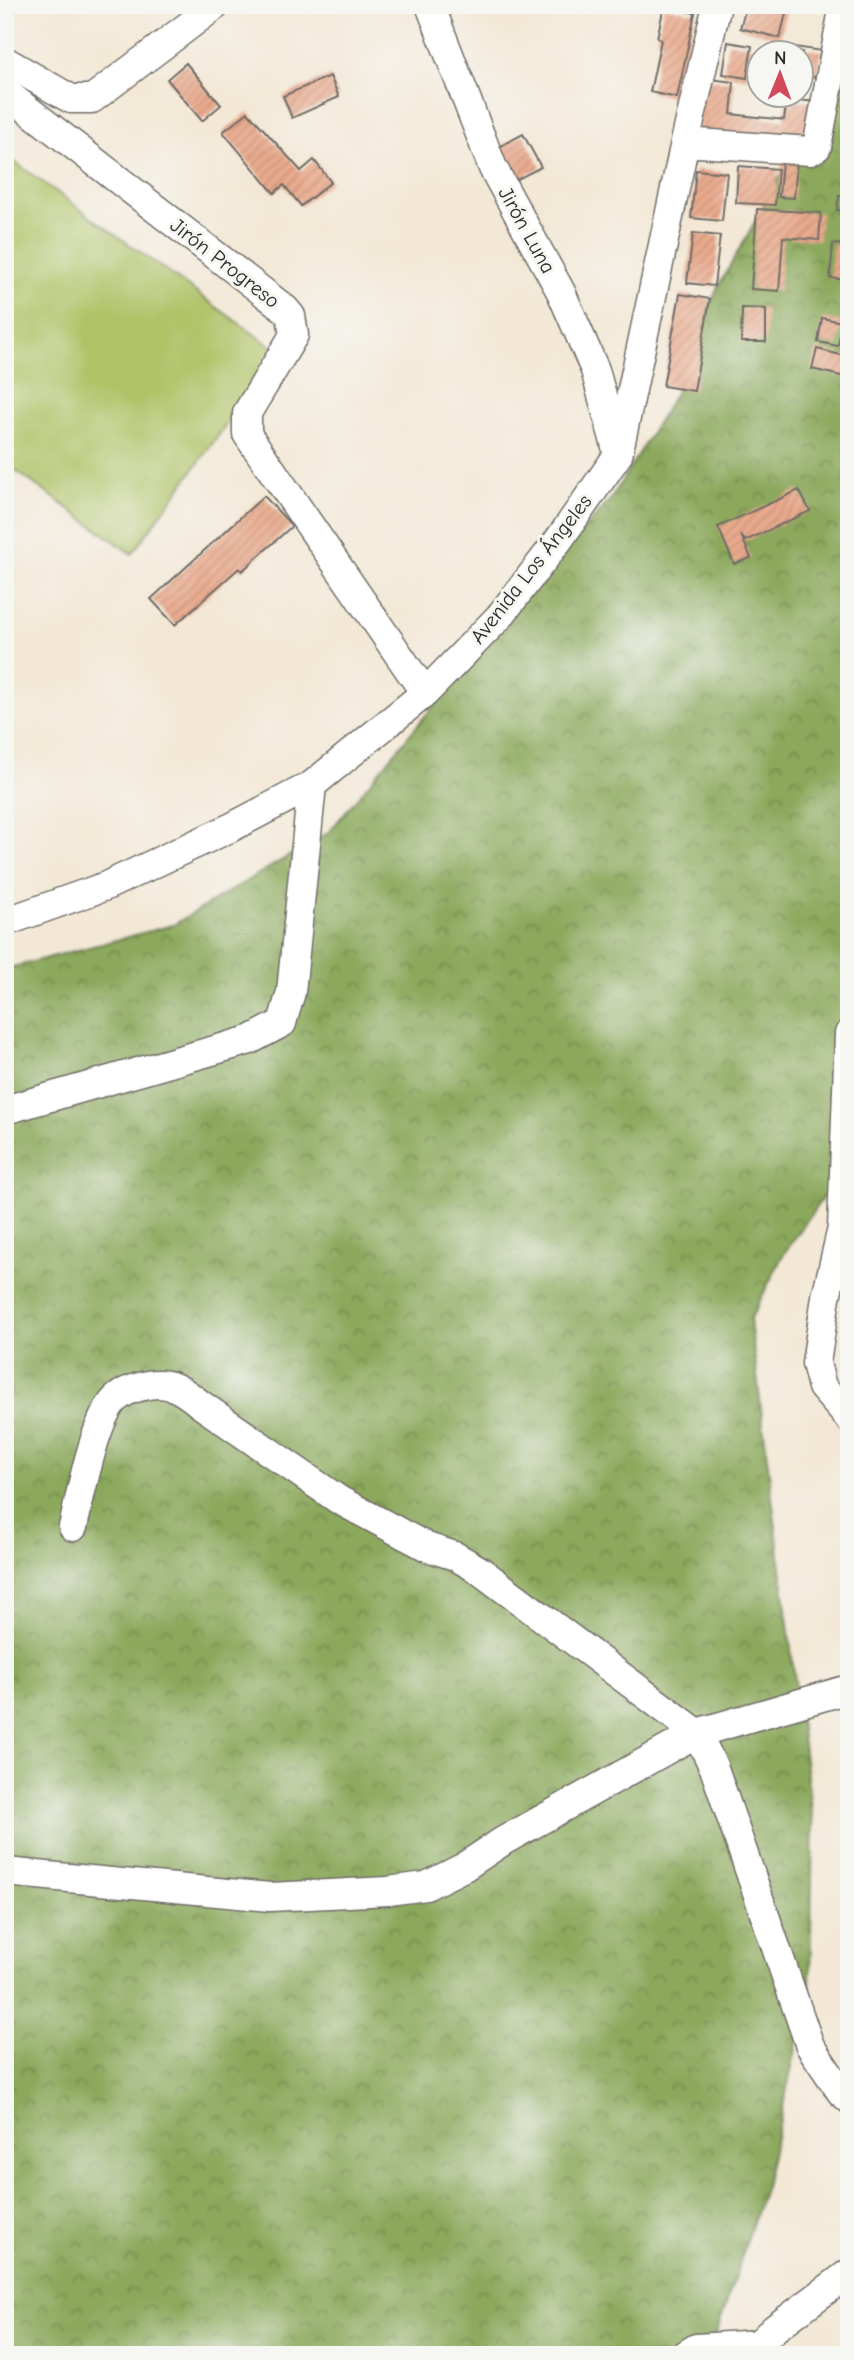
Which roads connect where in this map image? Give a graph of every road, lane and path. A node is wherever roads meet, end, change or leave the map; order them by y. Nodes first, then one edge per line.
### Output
1 (216, 5) edge
2 (430, 5) edge
3 (717, 5) edge
4 (844, 5) edge
5 (5, 61) edge
6 (5, 92) edge
7 (685, 142) junction
8 (618, 455) junction
9 (425, 693) junction
10 (312, 785) junction
11 (5, 922) edge
12 (849, 1034) edge
13 (5, 1110) edge
14 (849, 1418) edge
15 (73, 1527) dead end
16 (849, 1689) edge
17 (697, 1733) junction
18 (5, 1871) edge
19 (849, 2099) edge
20 (849, 2273) edge
21 (758, 2350) edge
22 (685, 2355) edge

1 - 5 street
2 - 8 street, Jirón Luna
3 - 7 street, Avenida Los Ángeles
4 - 7 street
6 - 9 street, Jirón Progreso
7 - 8 street, Avenida Los Ángeles
8 - 9 street, Avenida Los Ángeles
9 - 10 street, Avenida Los Ángeles
10 - 11 street, Avenida Los Ángeles
10 - 13 street
12 - 14 street
15 - 17 street
16 - 17 street
17 - 18 street
17 - 19 street
20 - 21 street
21 - 22 street

